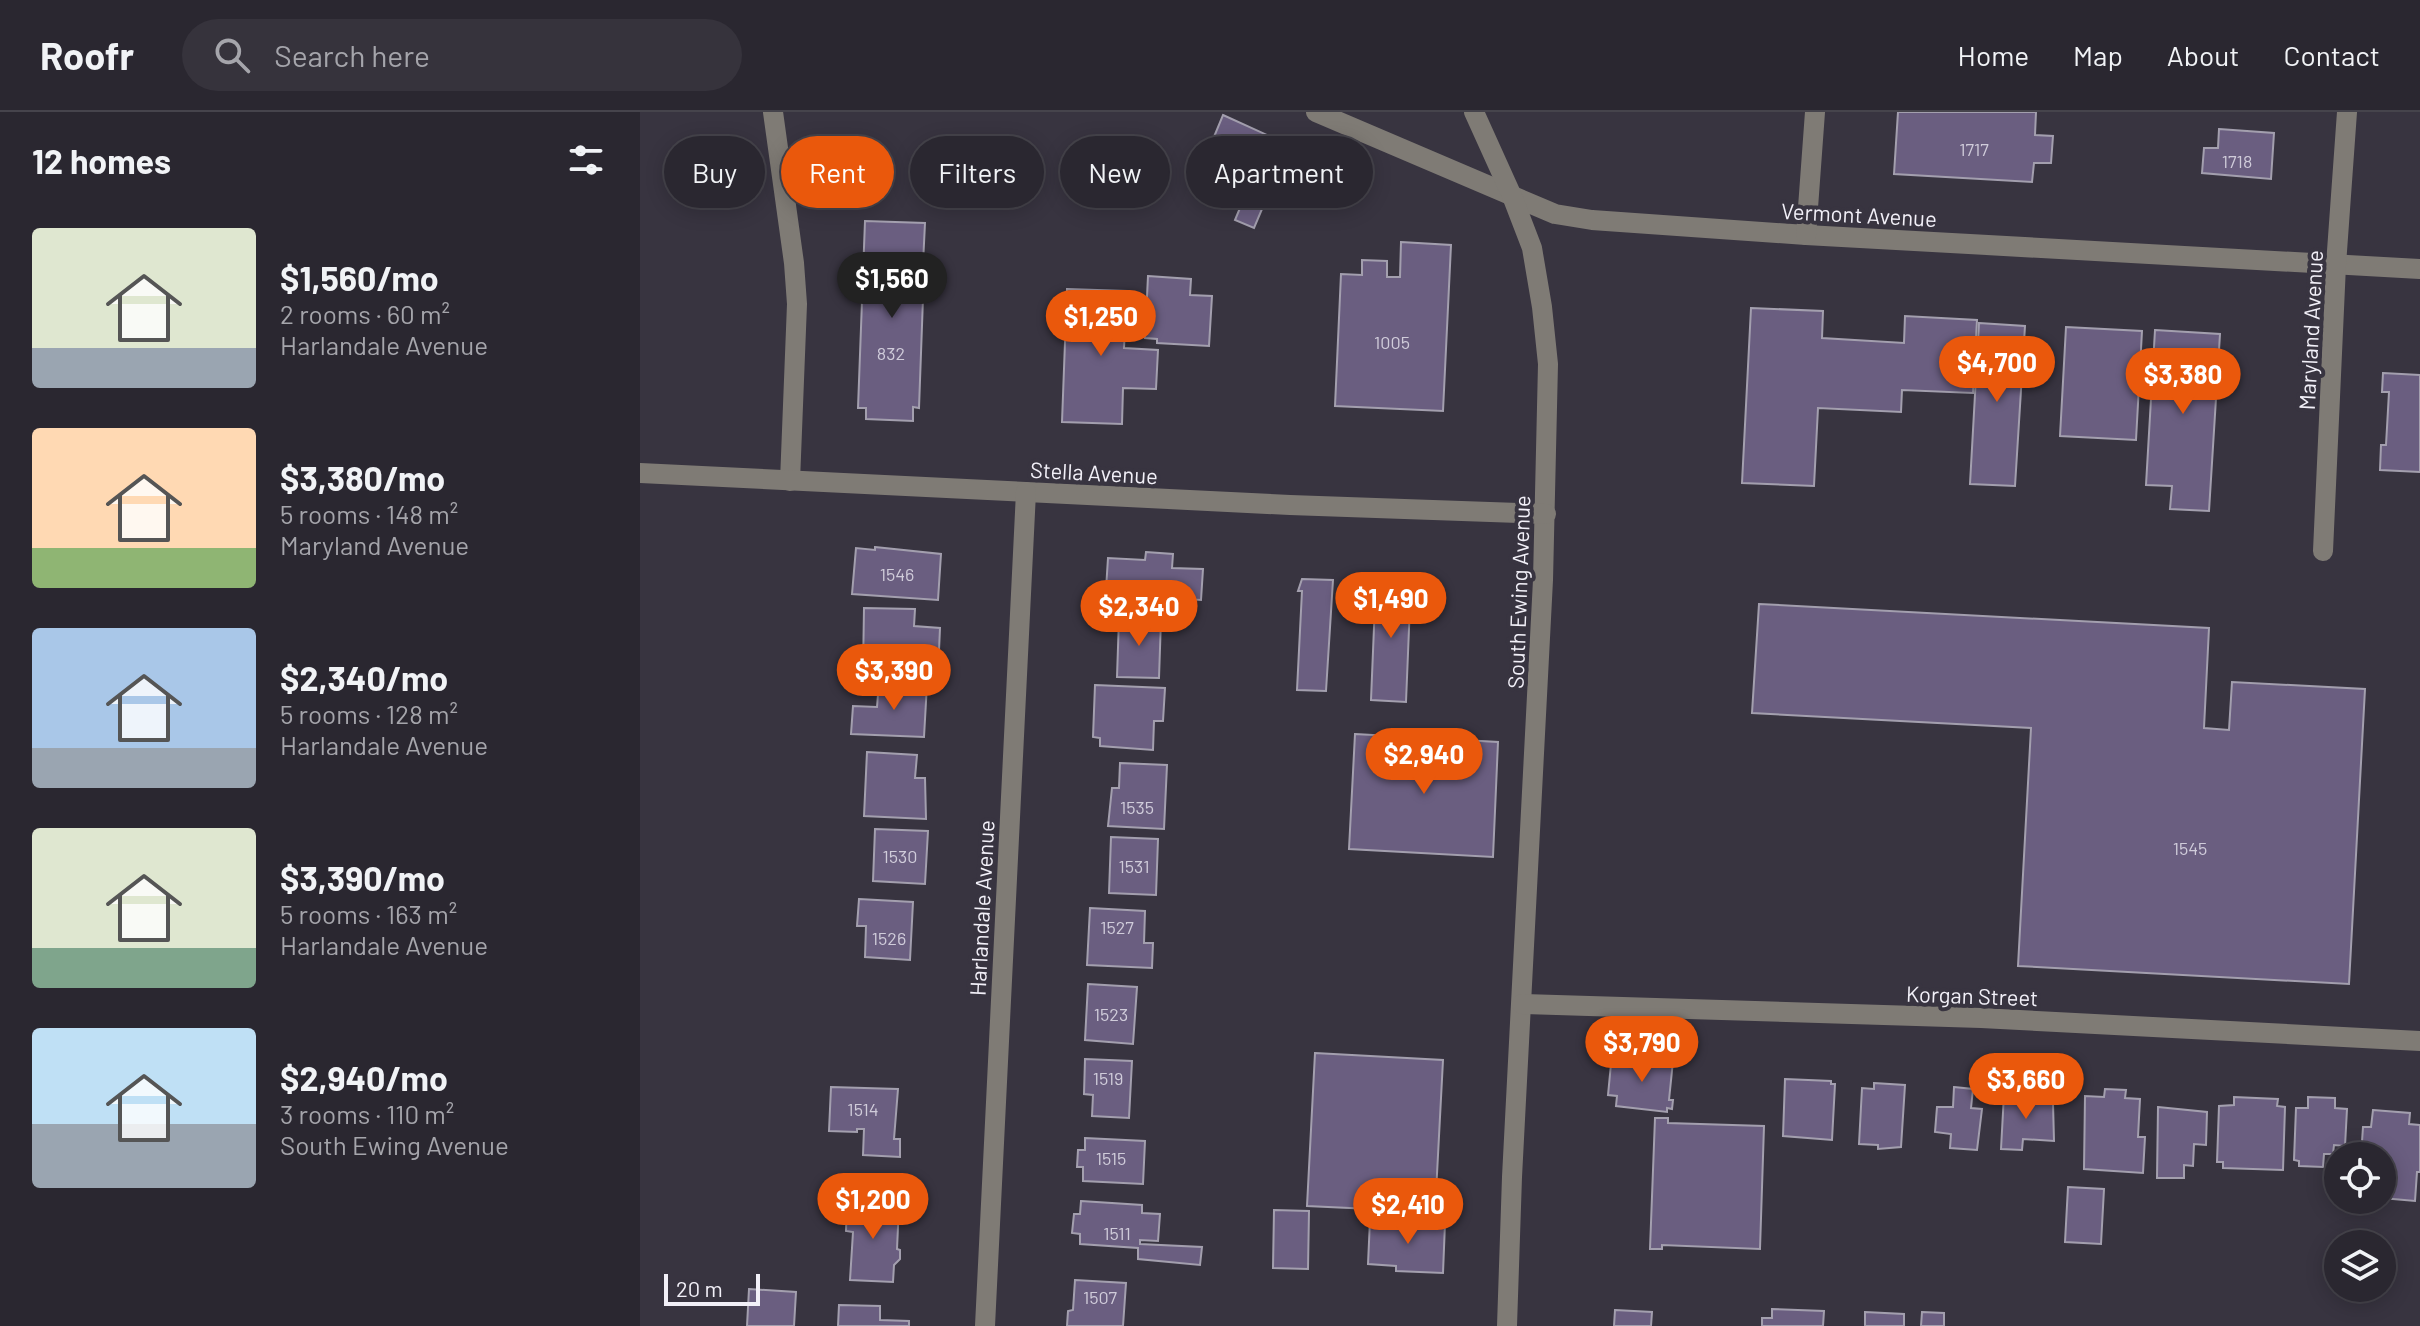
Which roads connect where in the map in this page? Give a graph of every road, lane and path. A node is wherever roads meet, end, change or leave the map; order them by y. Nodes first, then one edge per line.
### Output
1 (773, 112) edge
2 (1316, 112) edge
3 (1474, 112) edge
4 (1815, 112) edge
5 (2347, 112) edge
6 (1512, 196) junction
7 (1806, 235) junction
8 (2336, 265) junction
9 (2420, 269) edge
10 (640, 473) edge
11 (790, 481) junction
12 (1026, 492) junction
13 (1546, 514) junction
14 (2323, 551) dead end
15 (1522, 1004) junction
16 (2420, 1041) edge
17 (985, 1326) edge
18 (1507, 1326) edge

1 - 11 street
2 - 6 street, Vermont Avenue
3 - 6 street, South Ewing Avenue
4 - 7 street
5 - 8 street, Maryland Avenue
6 - 7 street, Vermont Avenue
6 - 13 street, South Ewing Avenue
7 - 8 street, Vermont Avenue
8 - 9 street, Vermont Avenue
8 - 14 street, Maryland Avenue
10 - 11 street, Stella Avenue
11 - 12 street, Stella Avenue
12 - 13 street, Stella Avenue
12 - 17 street, Harlandale Avenue
13 - 15 street, South Ewing Avenue
15 - 16 street, Korgan Street
15 - 18 street, South Ewing Avenue

